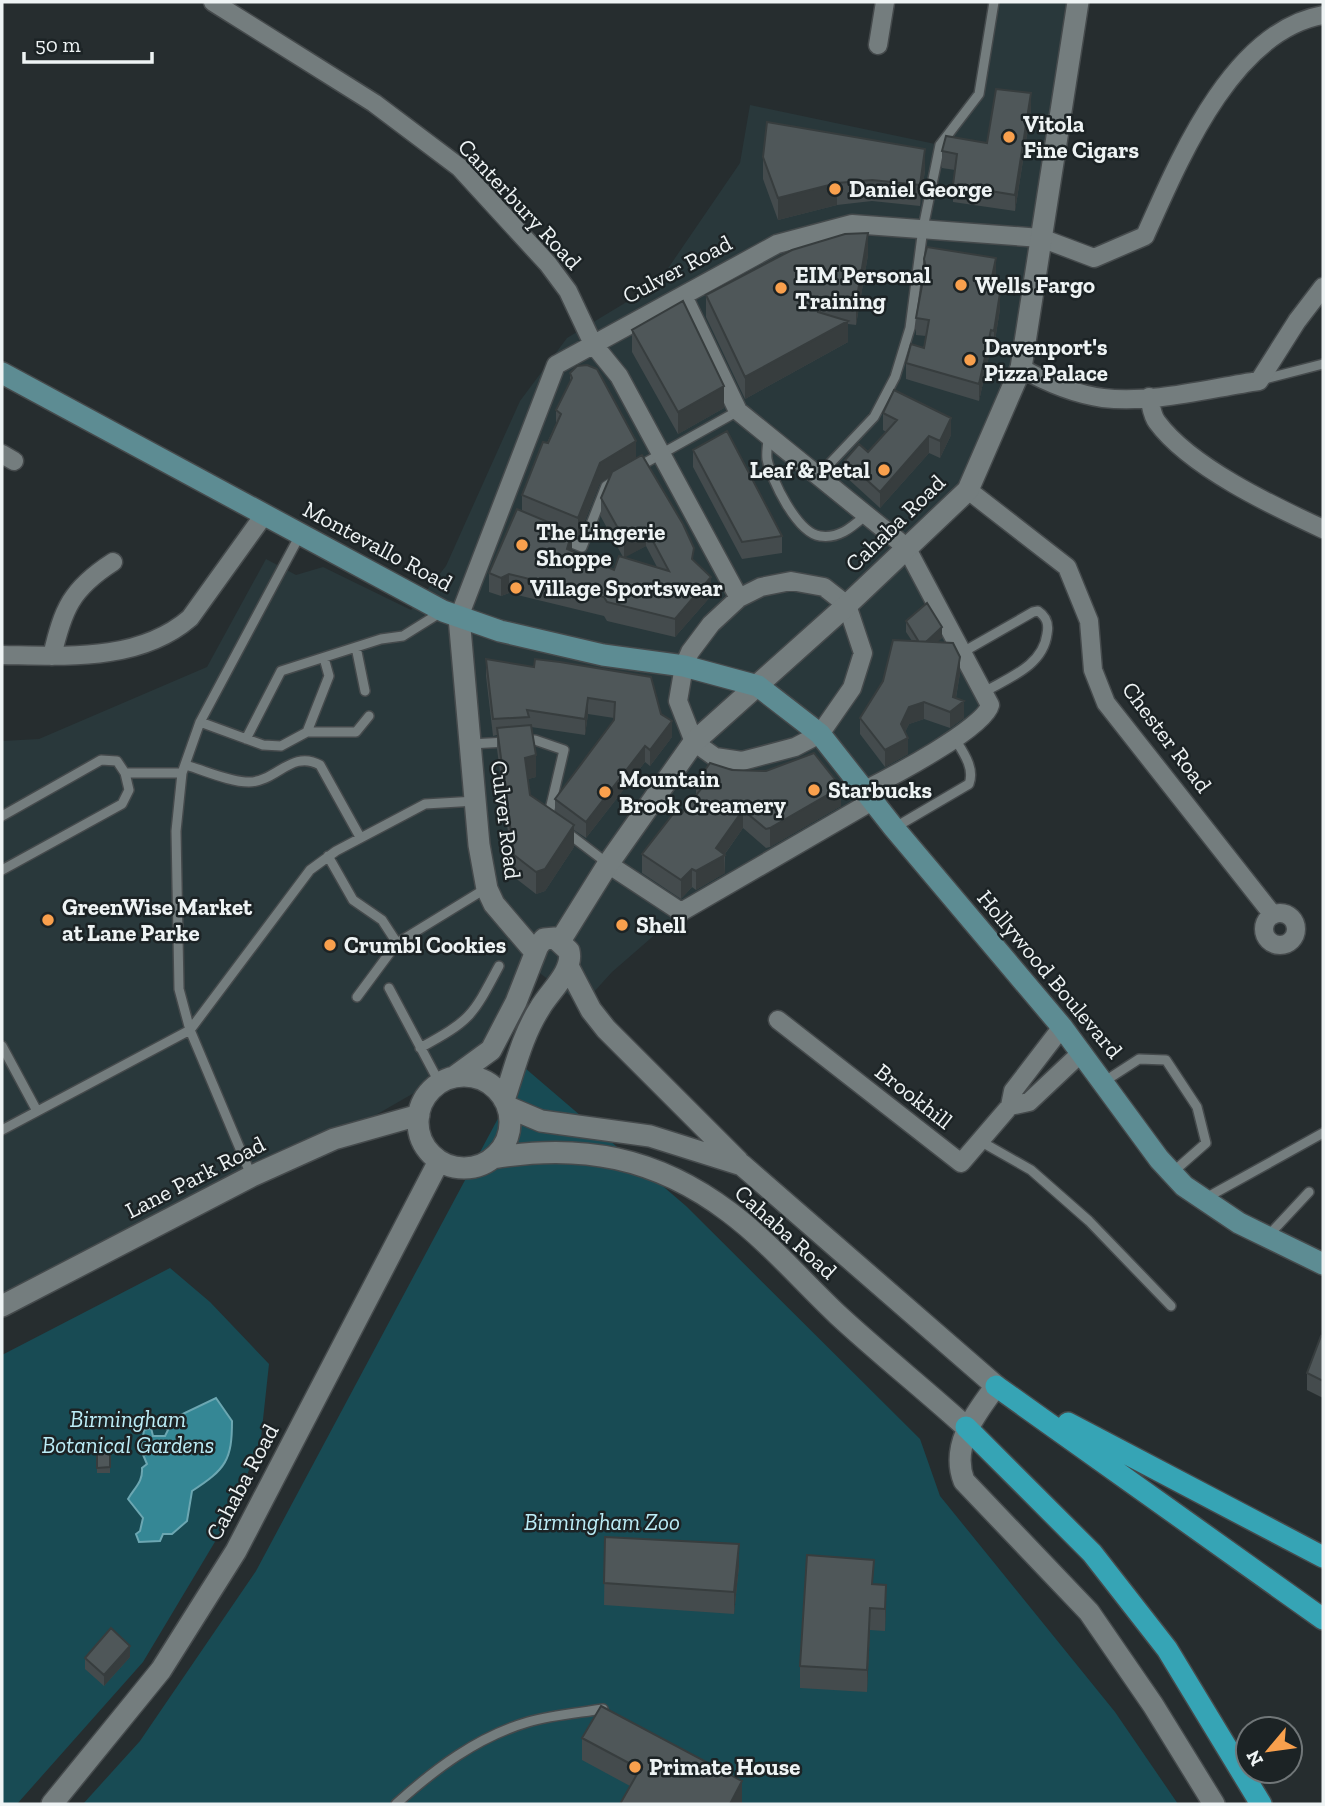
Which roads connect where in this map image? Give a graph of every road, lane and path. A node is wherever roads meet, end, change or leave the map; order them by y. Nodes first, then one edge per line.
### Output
1 (213, 2) edge
2 (885, 2) edge
3 (994, 2) edge
4 (1078, 2) edge
5 (1323, 15) edge
6 (878, 45) dead end
7 (923, 228) junction
8 (1041, 238) junction
9 (1323, 287) edge
10 (683, 296) junction
11 (593, 344) junction
12 (1323, 364) edge
13 (1021, 369) junction
14 (2, 373) edge
15 (1259, 381) junction
16 (1149, 397) junction
17 (738, 411) junction
18 (769, 434) junction
19 (662, 454) junction
20 (820, 474) junction
21 (968, 490) junction
22 (867, 514) junction
23 (264, 515) junction
24 (1323, 529) edge
25 (549, 533) edge
26 (300, 535) junction
27 (906, 547) junction
28 (113, 562) dead end
29 (739, 598) junction
30 (847, 605) junction
31 (451, 614) junction
32 (356, 648) junction
33 (963, 652) junction
34 (2, 655) edge
35 (52, 656) junction
36 (324, 658) junction
37 (684, 666) junction
38 (758, 686) junction
39 (365, 691) dead end
40 (984, 692) junction
41 (369, 716) dead end
42 (200, 722) junction
43 (307, 732) junction
44 (820, 734) junction
45 (246, 739) junction
46 (954, 739) junction
47 (694, 742) junction
48 (470, 744) junction
49 (183, 769) junction
50 (125, 773) junction
51 (870, 795) junction
52 (476, 801) junction
53 (2, 816) edge
54 (894, 828) junction
55 (360, 837) junction
56 (328, 856) junction
57 (608, 864) junction
58 (2, 870) edge
59 (487, 888) junction
60 (1273, 915) dead end
61 (560, 941) junction
62 (397, 943) junction
63 (535, 951) junction
64 (499, 966) dead end
65 (568, 966) junction
66 (389, 988) dead end
67 (357, 997) dead end
68 (778, 1020) dead end
69 (1062, 1027) junction
70 (190, 1030) junction
71 (2, 1046) edge
72 (420, 1048) junction
73 (1082, 1052) junction
74 (447, 1080) junction
75 (1105, 1081) junction
76 (506, 1103) junction
77 (1010, 1106) junction
78 (37, 1111) junction
79 (419, 1115) junction
80 (2, 1130) edge
81 (1323, 1133) edge
82 (980, 1141) junction
83 (493, 1158) junction
84 (439, 1161) junction
85 (742, 1164) junction
86 (1172, 1173) junction
87 (252, 1177) junction
88 (1309, 1192) dead end
89 (1202, 1200) junction
90 (1266, 1237) junction
91 (1323, 1264) edge
92 (2, 1306) edge
93 (1171, 1306) dead end
94 (996, 1386) junction
95 (966, 1427) junction
96 (1323, 1557) edge
97 (1323, 1619) edge
98 (603, 1709) edge
99 (52, 1804) edge
100 (396, 1804) edge
101 (1214, 1804) edge
102 (1261, 1804) edge

1 - 11 street, Canterbury Road
2 - 6 street
3 - 7 lane
4 - 8 street, Cahaba Road
5 - 8 street, Culver Road
7 - 8 street, Culver Road
7 - 10 street, Culver Road
7 - 20 lane
8 - 13 street, Cahaba Road
9 - 15 street
10 - 11 street, Culver Road
10 - 17 street
11 - 19 street, Canterbury Road
11 - 31 street, Culver Road
12 - 15 lane
13 - 16 street
13 - 21 street, Cahaba Road
14 - 23 main road, Montevallo Road
15 - 16 street
16 - 24 street
17 - 18 street
17 - 19 lane
18 - 20 street
18 - 22 lane
19 - 25 lane
19 - 29 street, Canterbury Road
20 - 22 street
21 - 27 street, Cahaba Road
21 - 60 street, Chester Road
22 - 27 street
23 - 26 main road, Montevallo Road
23 - 35 street
26 - 31 main road, Montevallo Road
26 - 42 lane
27 - 30 street, Cahaba Road
27 - 33 street
28 - 35 street
29 - 30 street
29 - 37 street
30 - 38 street, Cahaba Road
30 - 44 street
31 - 32 lane
31 - 37 main road, Montevallo Road
31 - 48 street, Culver Road
32 - 36 lane
32 - 39 lane
33 - 40 street
33 - 40 lane
34 - 35 street
36 - 43 lane
36 - 45 lane
37 - 38 main road, Montevallo Road
37 - 47 street
38 - 44 main road, Hollywood Boulevard
38 - 47 street, Cahaba Road
40 - 46 street
41 - 43 lane
42 - 45 lane
42 - 49 lane
43 - 45 lane
44 - 47 street
44 - 51 main road, Hollywood Boulevard
46 - 51 street
46 - 54 lane
47 - 57 street, Cahaba Road
48 - 52 street, Culver Road
48 - 57 lane
49 - 50 lane
49 - 55 lane
49 - 70 lane
50 - 53 lane
50 - 58 lane
51 - 54 main road, Hollywood Boulevard
51 - 57 street
52 - 55 lane
52 - 59 street, Culver Road
54 - 69 main road, Hollywood Boulevard
55 - 56 lane
56 - 62 lane
56 - 70 lane
57 - 61 street, Cahaba Road
59 - 62 lane
59 - 63 street, Culver Road
61 - 63 street
61 - 65 street, Cahaba Road
62 - 67 lane
63 - 74 street
64 - 72 lane
65 - 76 street
65 - 85 street, Cahaba Road
66 - 72 lane
68 - 82 street, Brookhill
69 - 73 main road, Hollywood Boulevard
69 - 77 street, Brookhill
70 - 78 lane
70 - 87 lane
71 - 78 lane
72 - 74 lane
73 - 75 main road, Hollywood Boulevard
73 - 77 street, Brookhill
74 - 76 street, Cahaba Road
74 - 79 street
75 - 86 main road, Hollywood Boulevard
75 - 86 lane
76 - 83 street
76 - 85 street, Cahaba Road
77 - 82 street, Brookhill
78 - 80 lane
79 - 84 street
79 - 87 street, Lane Park Road
81 - 89 lane
82 - 93 lane
83 - 84 street, Cahaba Road
83 - 95 street, Cahaba Road
84 - 99 street, Cahaba Road
85 - 94 street, Cahaba Road
86 - 89 main road, Hollywood Boulevard
87 - 92 street, Lane Park Road
88 - 90 lane
89 - 90 main road, Hollywood Boulevard
90 - 91 main road, Hollywood Boulevard
94 - 95 street
94 - 96 highway
94 - 97 highway
95 - 101 street
95 - 102 highway
98 - 100 lane

